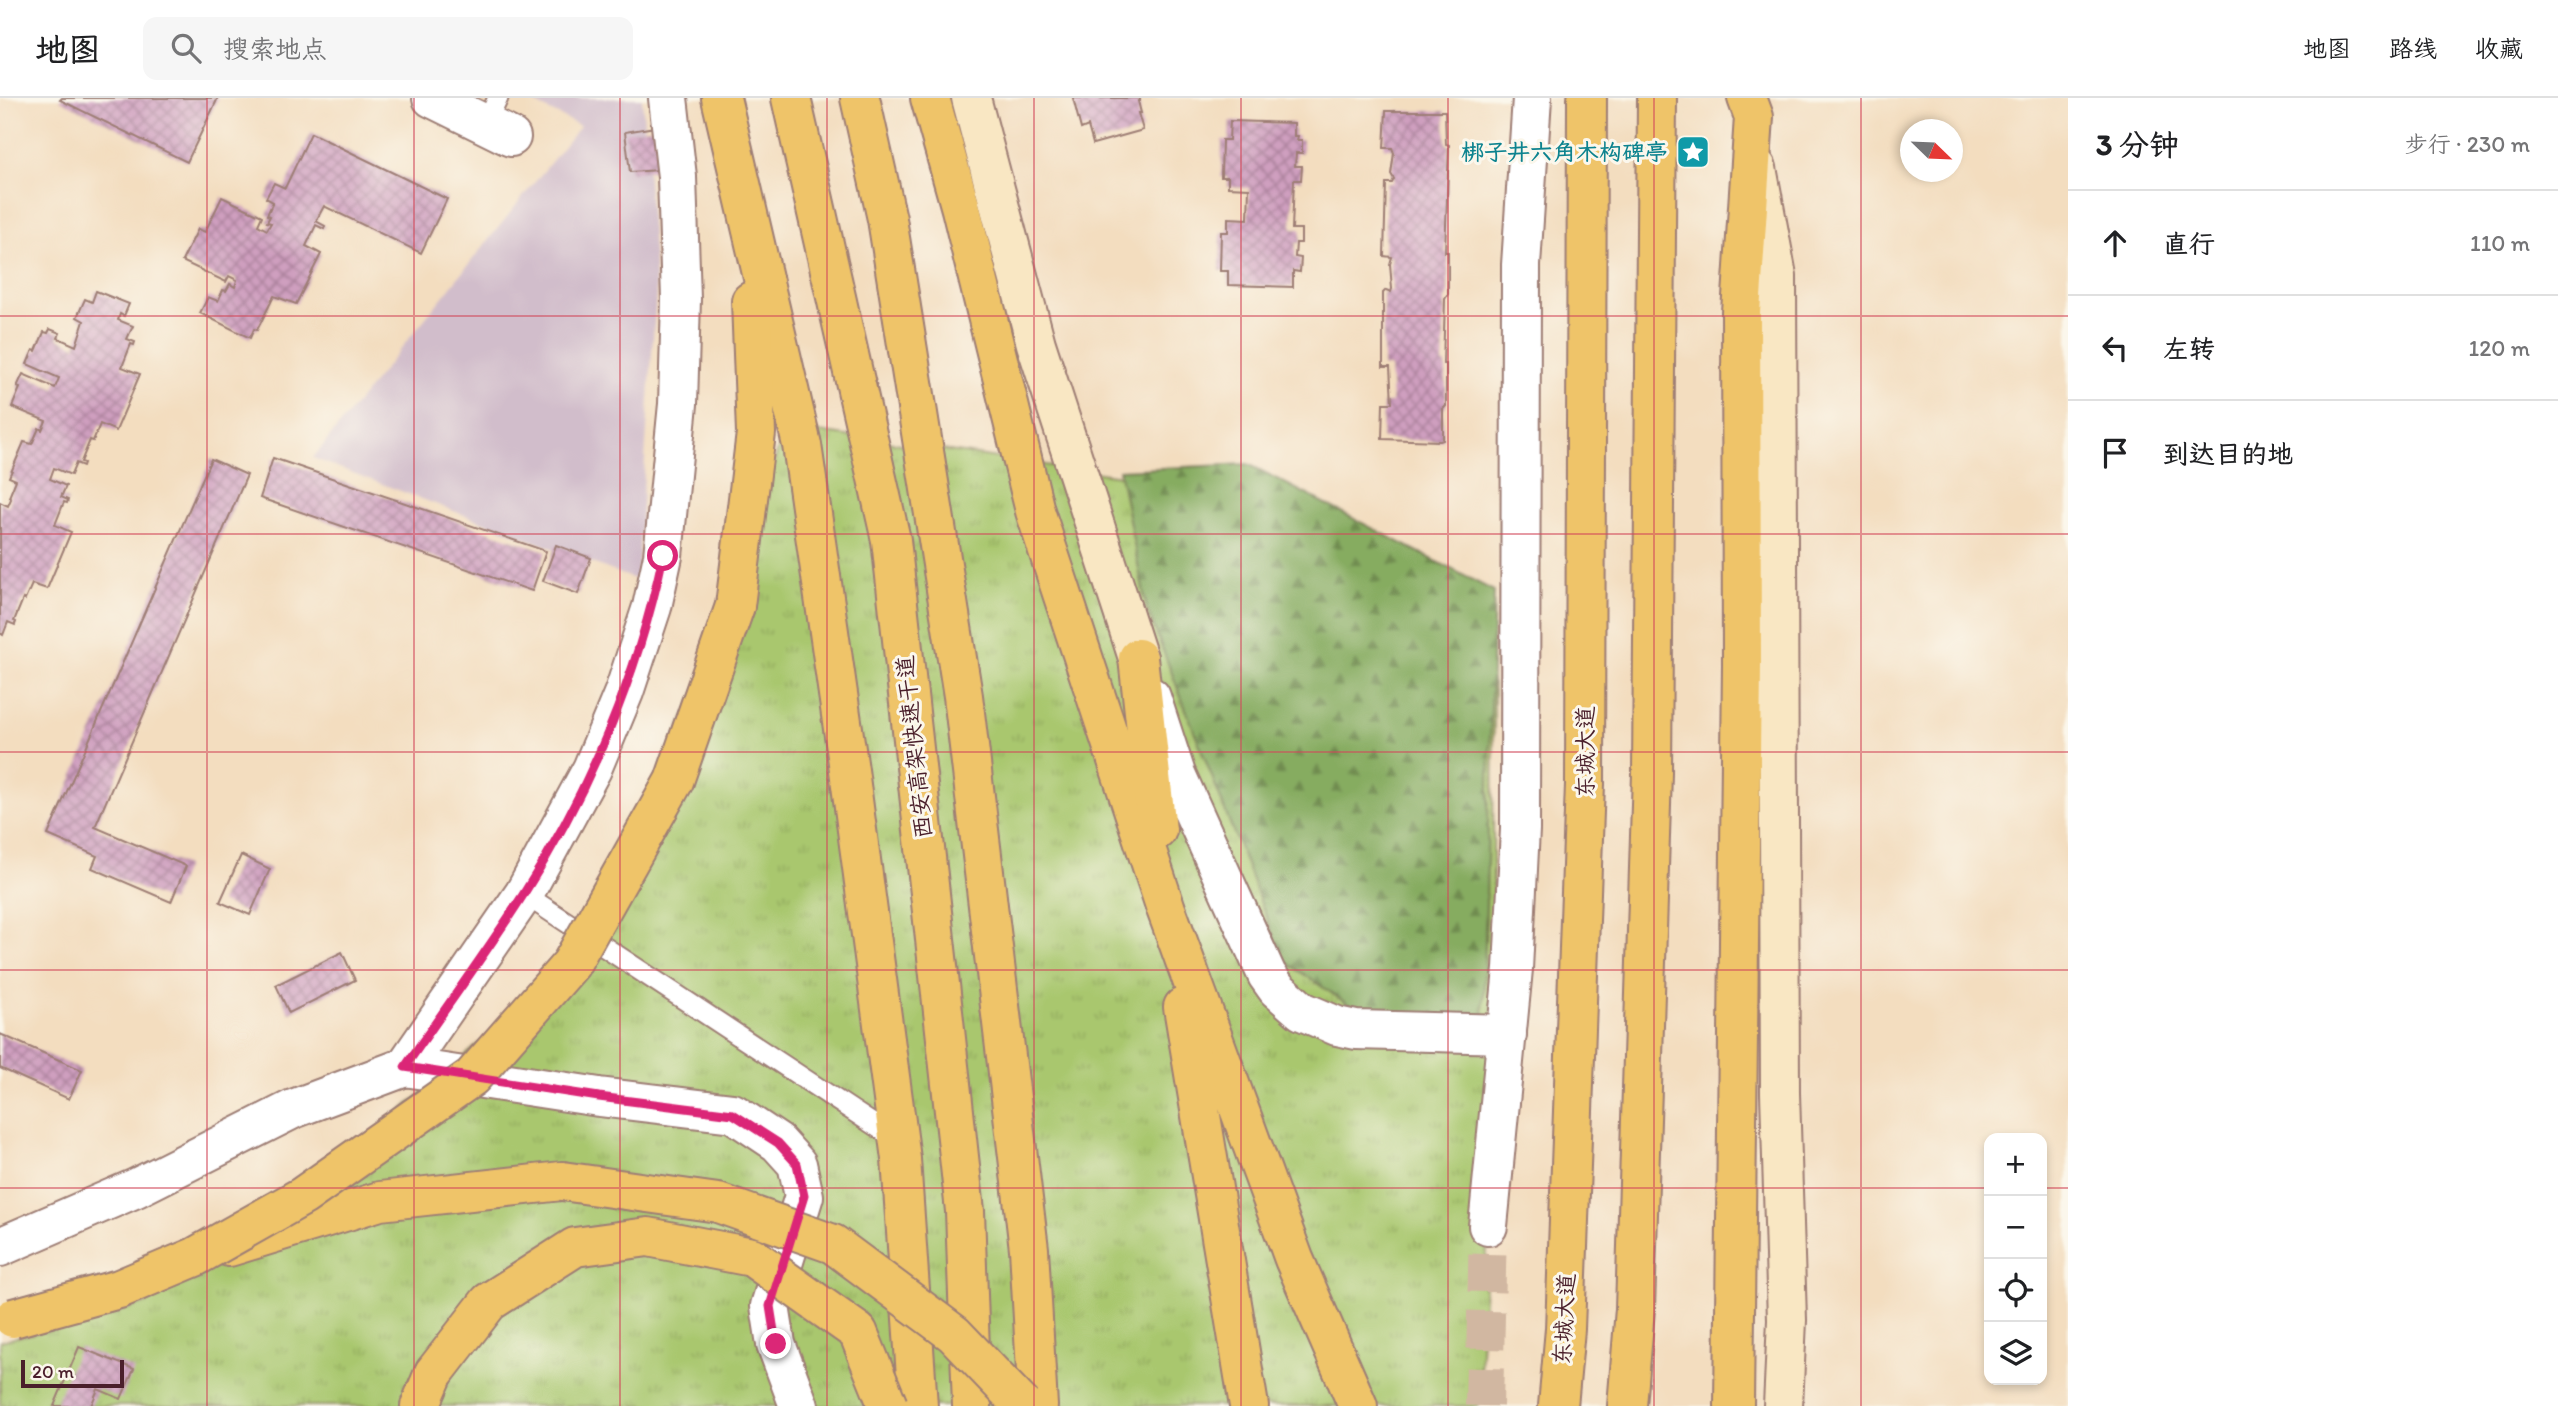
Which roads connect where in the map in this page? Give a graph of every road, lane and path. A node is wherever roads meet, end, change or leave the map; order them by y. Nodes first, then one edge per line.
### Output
1 (432, 98) edge
2 (668, 98) edge
3 (721, 98) edge
4 (791, 98) edge
5 (860, 98) edge
6 (930, 98) edge
7 (971, 98) edge
8 (1532, 98) edge
9 (1587, 98) edge
10 (1657, 98) edge
11 (1751, 114) edge
12 (499, 120) edge
13 (748, 211) junction
14 (1138, 658) junction
15 (524, 894) junction
16 (1166, 909) junction
17 (1507, 1034) junction
18 (405, 1067) junction
19 (899, 1141) junction
20 (1488, 1226) tunnel mouth
21 (0, 1247) edge
22 (195, 1257) junction
23 (7, 1319) edge
24 (427, 1390) edge
25 (799, 1406) edge
26 (888, 1406) edge
27 (918, 1406) edge
28 (972, 1406) edge
29 (1023, 1406) edge
30 (1038, 1406) edge
31 (1249, 1406) edge
32 (1358, 1406) edge
33 (1558, 1406) edge
34 (1627, 1406) edge
35 (1734, 1406) edge
36 (1783, 1406) edge

1 - 12 street
2 - 15 street
3 - 13 main road
4 - 28 main road, 西安高架快速干道
5 - 30 main road
6 - 16 main road
7 - 14 main road
8 - 17 street
9 - 33 main road, 东城大道
10 - 34 main road
11 - 35 main road
11 - 36 main road
13 - 19 main road
13 - 22 main road, bridge
14 - 16 main road
14 - 17 street
15 - 18 street
15 - 19 lane
16 - 31 main road
16 - 32 main road
17 - 20 street
18 - 21 street
18 - 25 street
19 - 27 main road
22 - 23 main road, bridge
22 - 29 main road, bridge
24 - 26 main road, bridge

